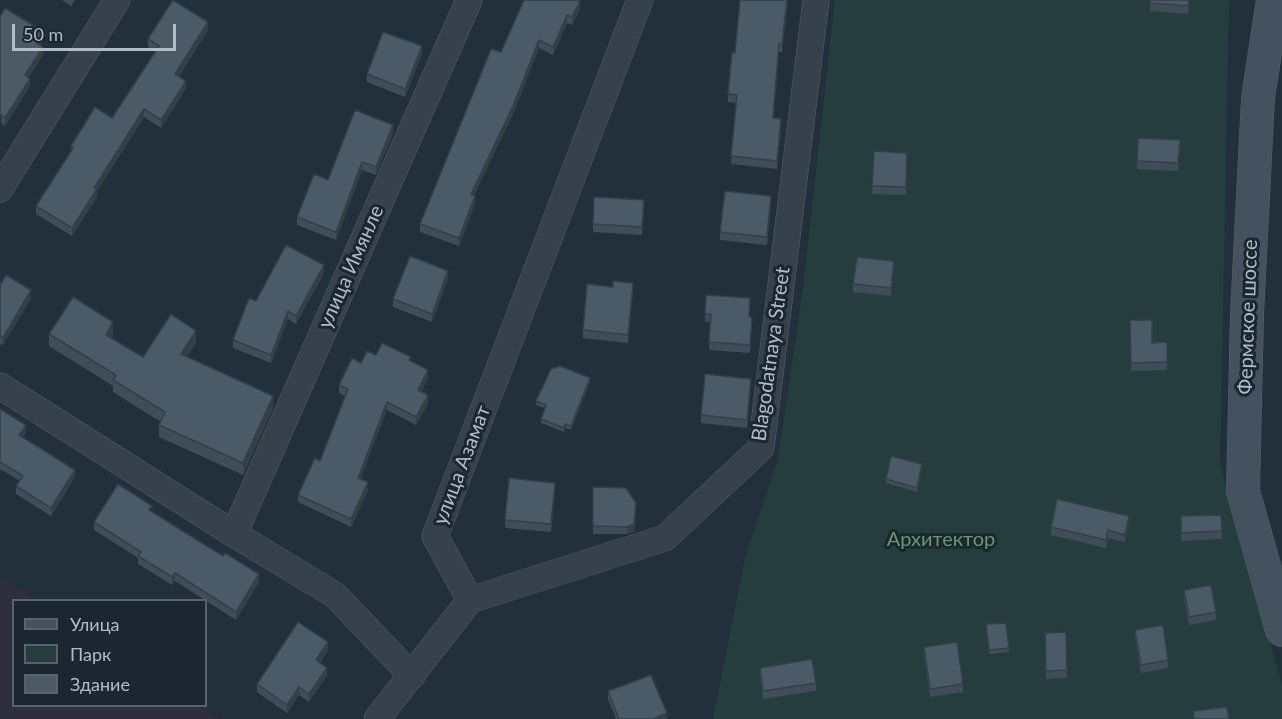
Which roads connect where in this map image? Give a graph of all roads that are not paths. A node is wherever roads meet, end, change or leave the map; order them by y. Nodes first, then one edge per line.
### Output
1 (117, 0) edge
2 (469, 0) edge
3 (640, 0) edge
4 (816, 0) edge
5 (1273, 0) edge
6 (0, 189) edge
7 (0, 386) edge
8 (234, 534) junction
9 (470, 600) junction
10 (1282, 630) edge
11 (412, 676) junction
12 (377, 719) edge

1 - 6 street
2 - 8 street, улица Имянле
3 - 9 street, улица Азамат
4 - 9 street, Blagodatnaya Street
5 - 10 street, Фермское шоссе
7 - 8 street
8 - 11 street
9 - 11 street
11 - 12 street

